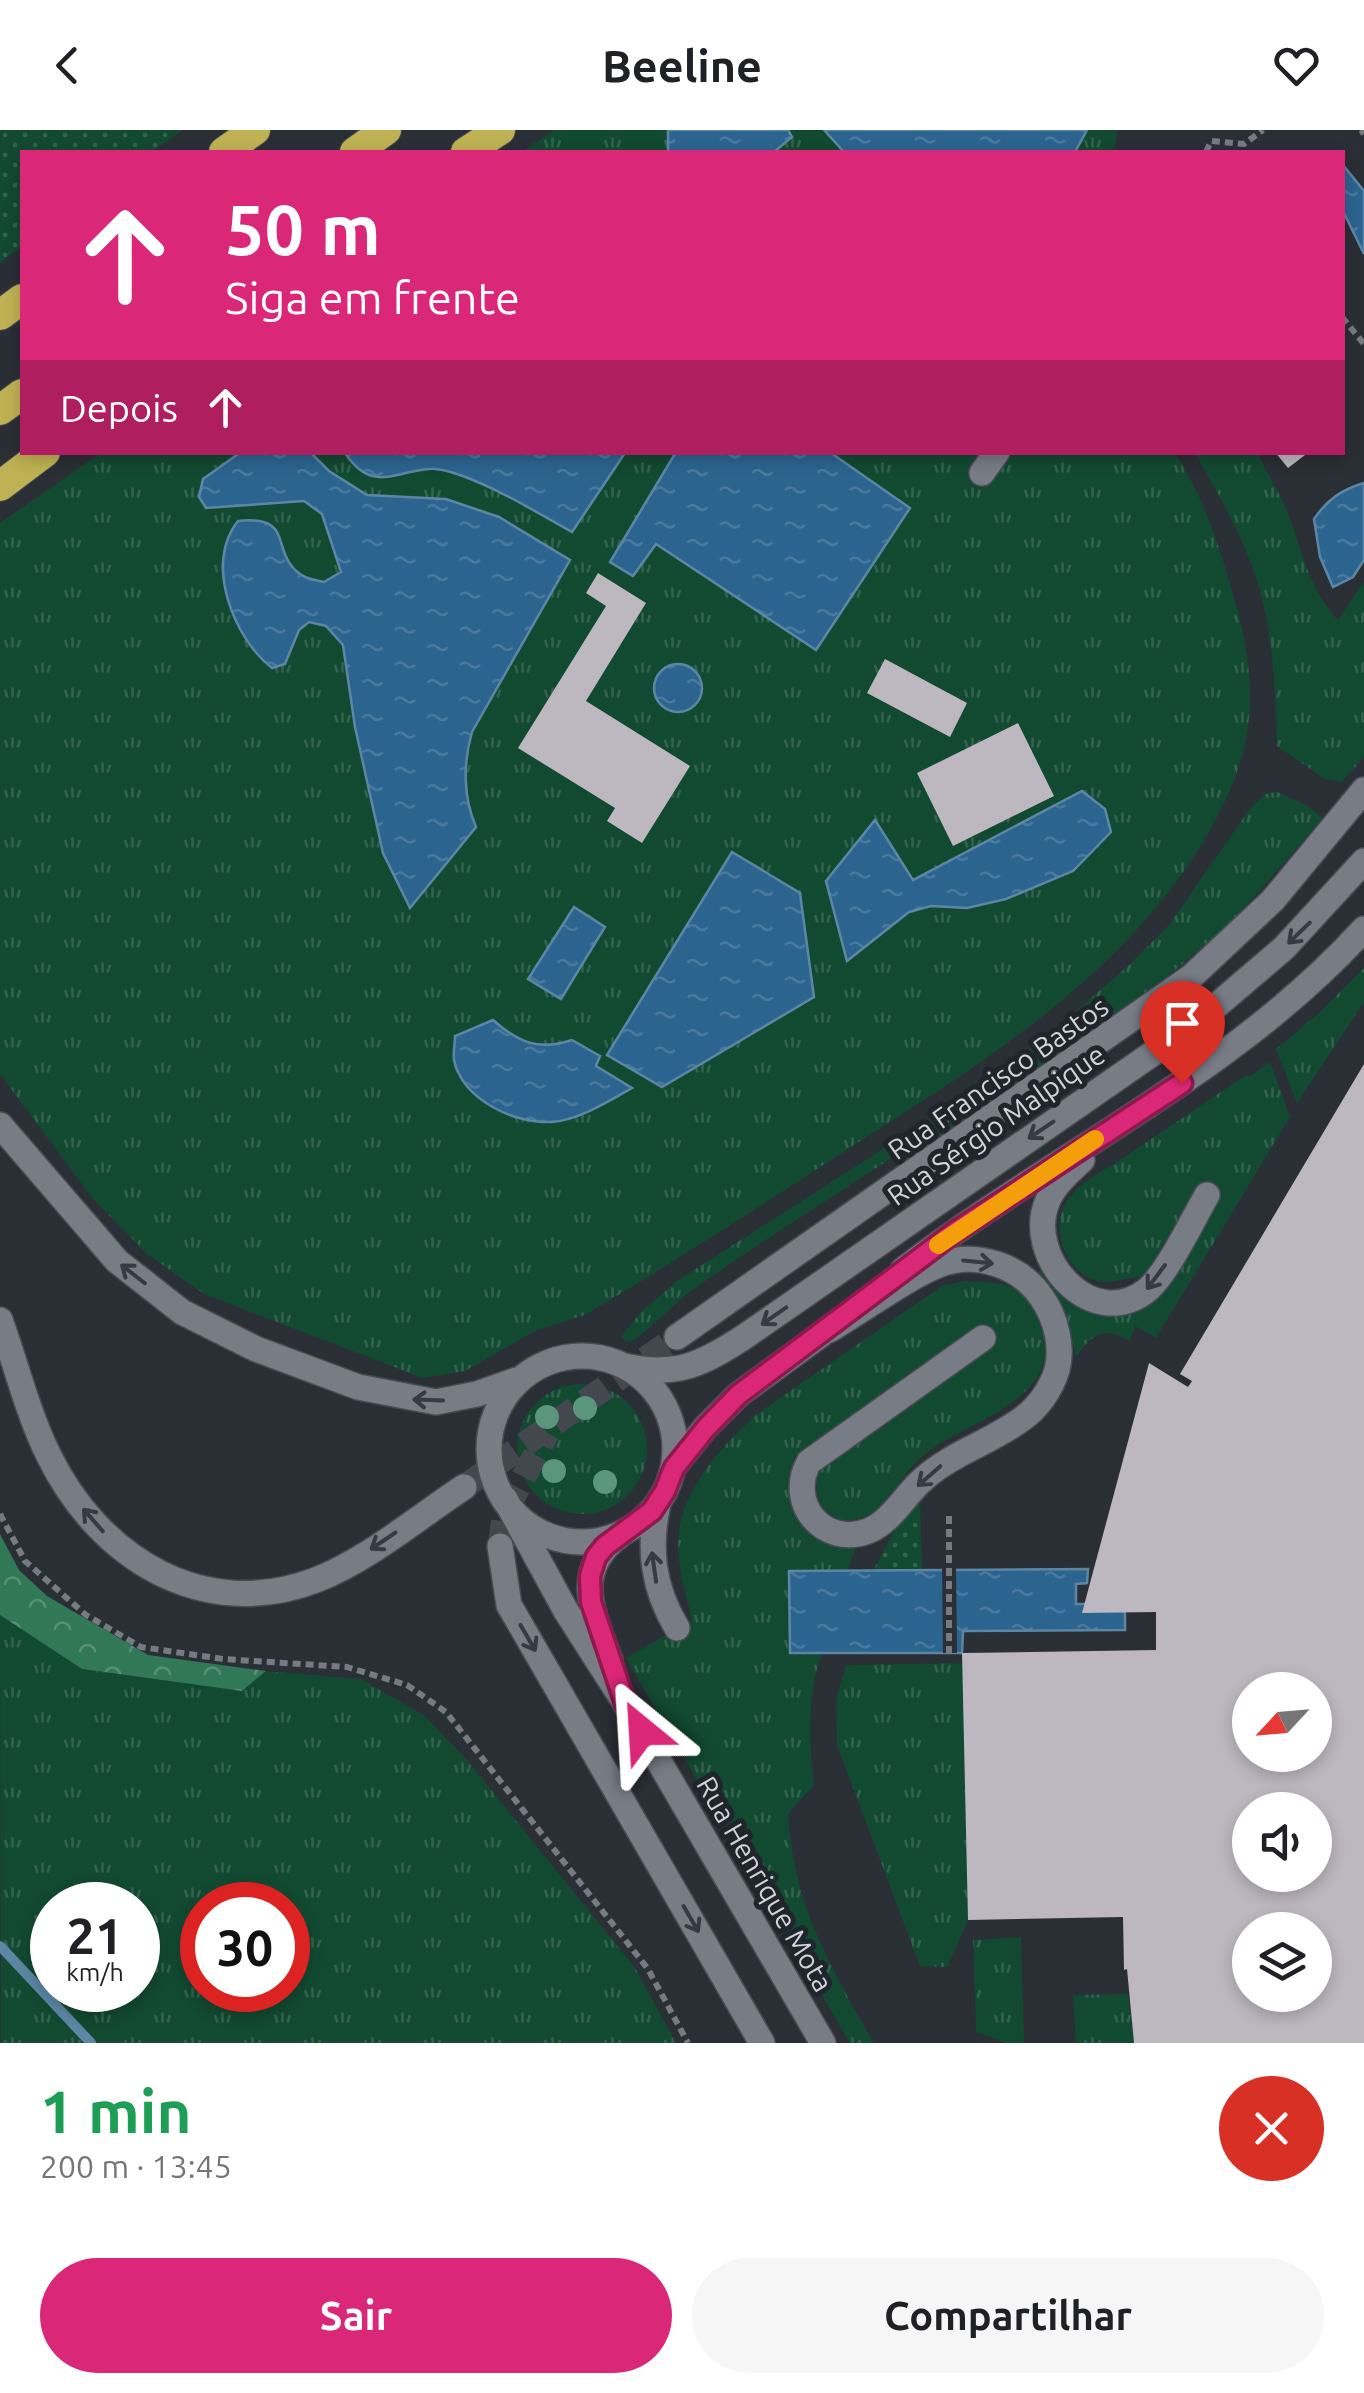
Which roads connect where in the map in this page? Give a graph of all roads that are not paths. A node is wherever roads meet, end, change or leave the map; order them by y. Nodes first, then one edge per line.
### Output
1 (256, 130) edge
2 (386, 130) edge
3 (490, 130) edge
4 (500, 130) edge
5 (227, 150) edge
6 (357, 150) edge
7 (465, 150) edge
8 (466, 150) edge
9 (42, 455) edge
10 (0, 486) edge
11 (1364, 790) edge
12 (1364, 861) edge
13 (1364, 929) edge
14 (1156, 1102) junction
15 (0, 1125) edge
16 (1208, 1195) dead end
17 (0, 1320) edge
18 (829, 1330) junction
19 (677, 1337) tunnel mouth
20 (983, 1338) dead end
21 (624, 1366) junction
22 (522, 1378) junction
23 (674, 1468) junction
24 (464, 1487) tunnel mouth
25 (504, 1500) junction
26 (659, 1502) junction
27 (623, 1533) junction
28 (500, 1546) tunnel mouth
29 (677, 1628) dead end
30 (625, 1703) junction
31 (762, 2043) edge
32 (823, 2043) edge

1 - 5 highway
2 - 6 highway
3 - 7 highway
4 - 8 highway
9 - 10 highway
11 - 19 street, Rua Francisco Bastos
12 -> 21 street, Rua Sérgio Malpique
13 - 14 street
16 -> 14 street
14 - 18 street
22 -> 15 street
24 -> 17 street
18 -> 20 street
18 - 23 street
21 - 22 street
21 - 23 street
22 - 25 street
23 - 26 street
25 - 27 street
25 - 30 street, Rua Henrique Mota
26 - 27 street
29 -> 26 street
27 - 30 street, Rua Henrique Mota
28 -> 31 street
30 - 32 street, Rua Henrique Mota

